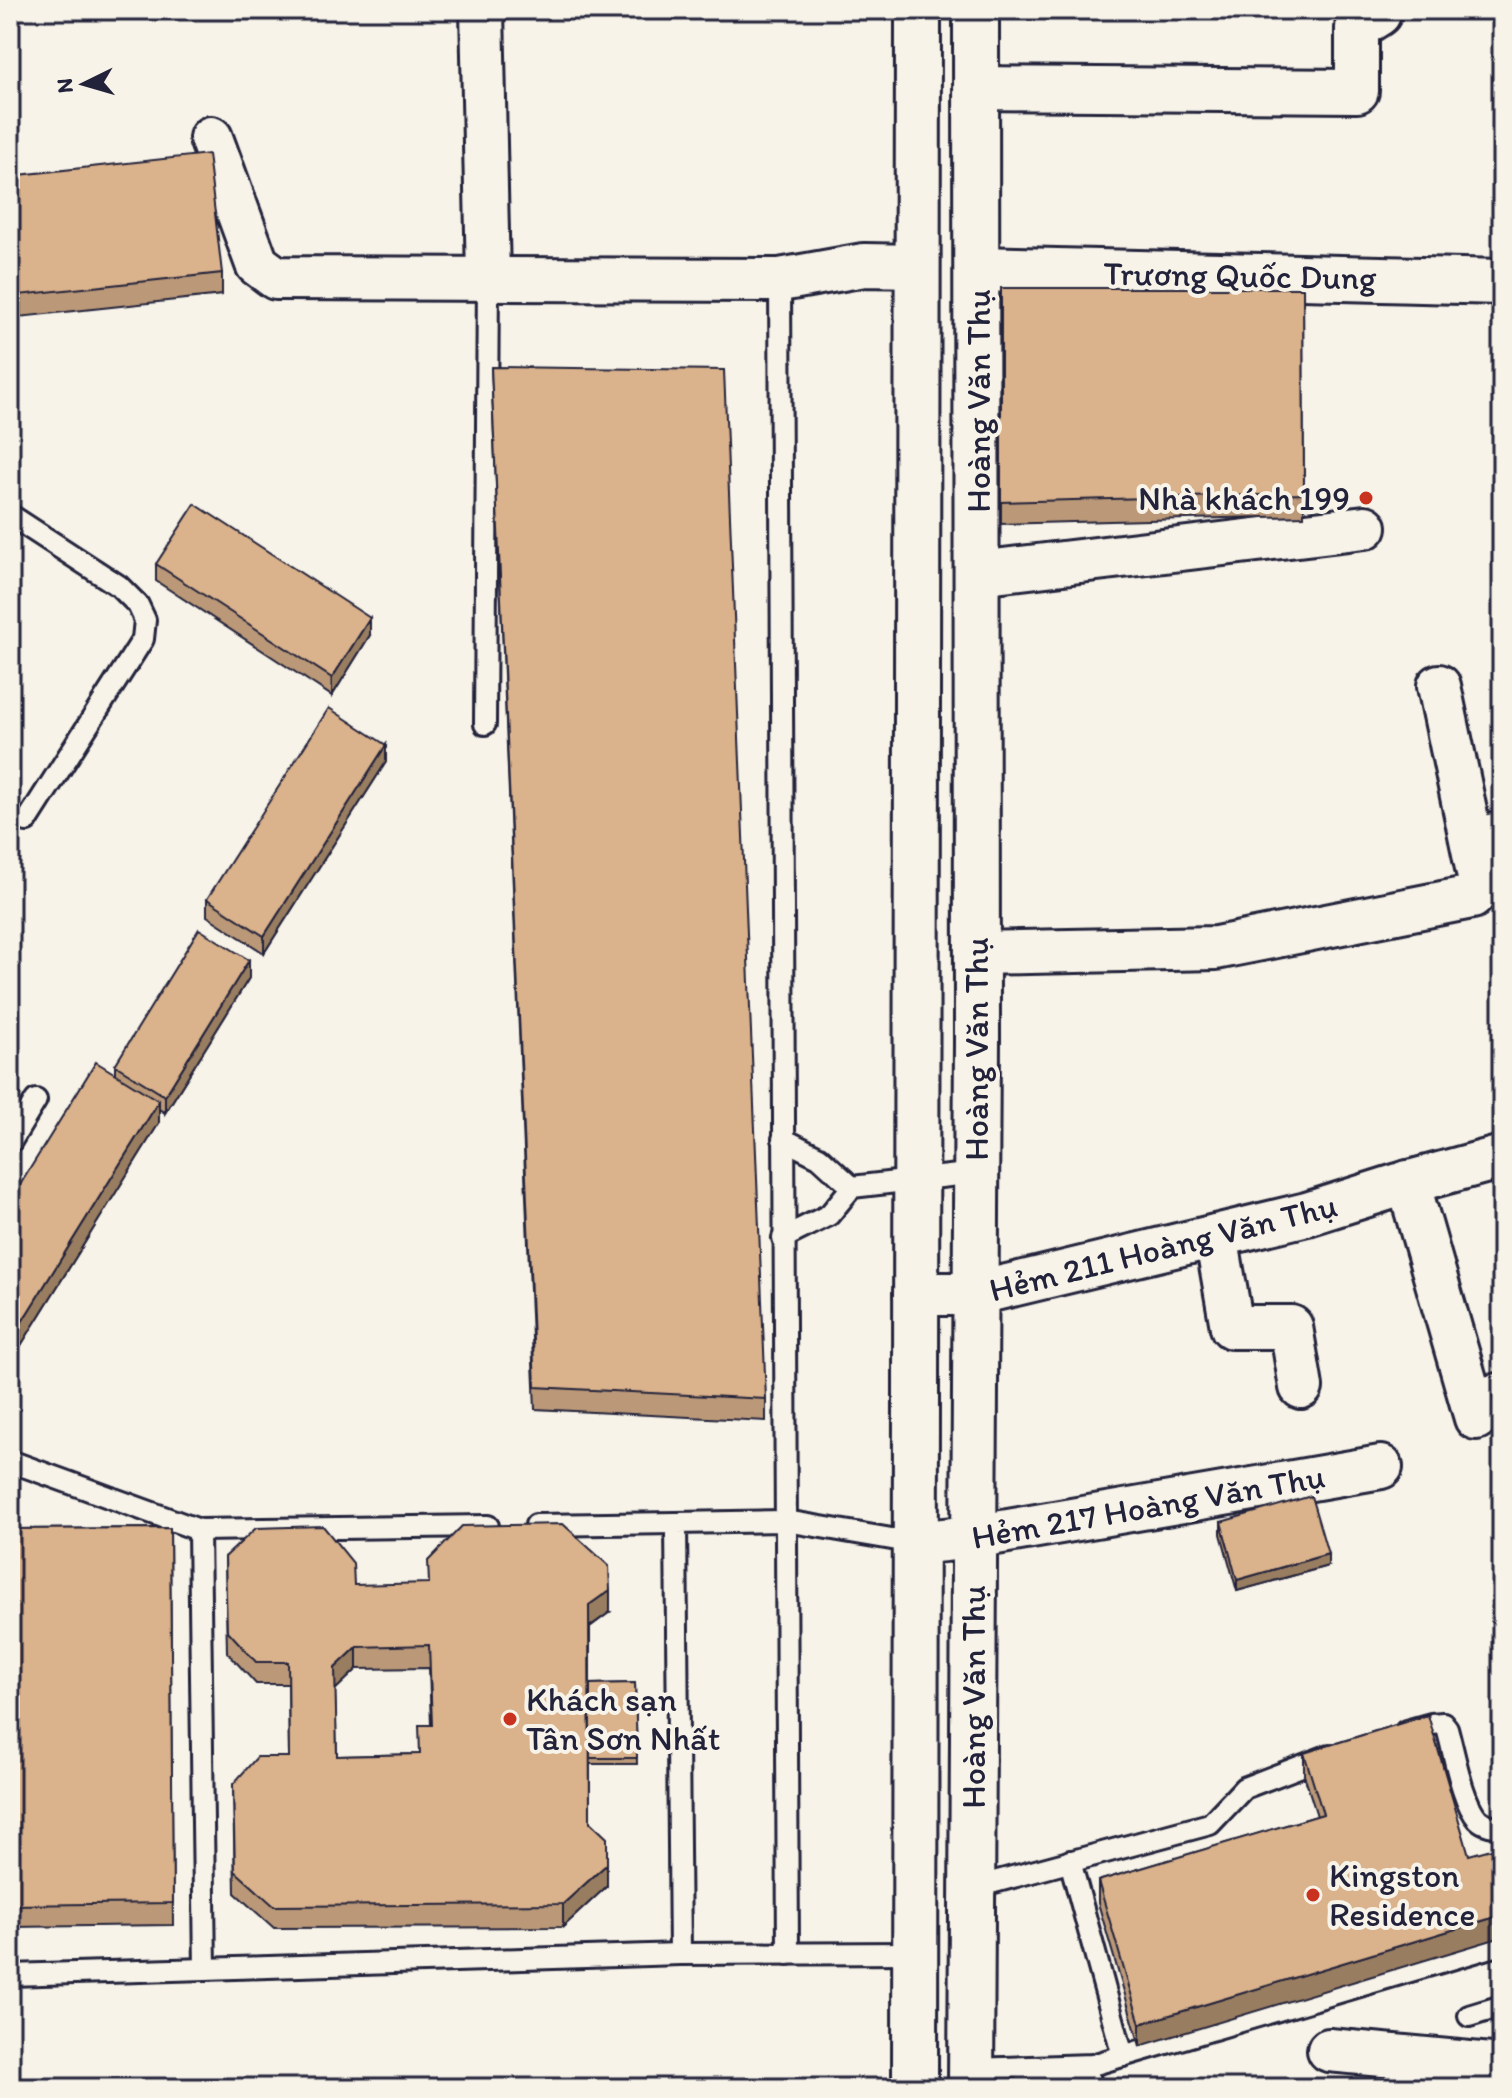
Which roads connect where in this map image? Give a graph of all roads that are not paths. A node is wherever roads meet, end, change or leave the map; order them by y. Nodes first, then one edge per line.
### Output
1 (482, 10) edge
2 (918, 10) edge
3 (976, 10) edge
4 (1379, 14) dead end
5 (977, 88) junction
6 (211, 138) dead end
7 (917, 266) junction
8 (978, 269) junction
9 (488, 277) junction
10 (780, 280) junction
11 (1502, 282) edge
12 (10, 515) edge
13 (1365, 527) dead end
14 (978, 573) junction
15 (1439, 686) dead end
16 (485, 724) dead end
17 (27, 821) dead end
18 (1485, 826) edge
19 (977, 953) junction
20 (36, 1100) dead end
21 (783, 1139) junction
22 (10, 1143) edge
23 (1502, 1157) edge
24 (976, 1173) junction
25 (916, 1179) junction
26 (1408, 1182) junction
27 (852, 1187) junction
28 (1216, 1236) junction
29 (783, 1238) junction
30 (915, 1294) junction
31 (974, 1294) junction
32 (1301, 1387) dead end
33 (1482, 1397) edge
34 (10, 1461) edge
35 (1381, 1467) dead end
36 (786, 1521) junction
37 (676, 1523) junction
38 (199, 1530) junction
39 (973, 1537) junction
40 (915, 1543) junction
41 (1382, 1738) edge
42 (1355, 1747) edge
43 (1502, 1827) edge
44 (1070, 1861) junction
45 (972, 1888) junction
46 (1502, 1944) edge
47 (914, 1953) junction
48 (680, 1954) junction
49 (788, 1954) junction
50 (205, 1969) junction
51 (10, 1975) edge
52 (1502, 2006) edge
53 (1469, 2016) dead end
54 (1329, 2050) dead end
55 (1123, 2056) junction
56 (1502, 2066) edge
57 (971, 2079) edge
58 (915, 2088) edge
59 (1094, 2088) edge

1 - 9 street
2 - 7 main road, Hoàng Văn Thụ
3 - 5 main road, Hoàng Văn Thụ
4 - 5 street
5 - 8 main road, Hoàng Văn Thụ
6 - 9 street
7 - 8 main road, Trương Quốc Dung
7 - 10 street
7 - 25 main road, Hoàng Văn Thụ
8 - 11 main road, Trương Quốc Dung
8 - 14 main road, Hoàng Văn Thụ
9 - 10 street
9 - 16 lane
10 - 21 lane
12 - 17 lane
13 - 14 street
14 - 19 main road, Hoàng Văn Thụ
15 - 18 street
18 - 19 street
19 - 24 main road, Hoàng Văn Thụ
20 - 22 lane
21 - 27 lane
21 - 29 lane
23 - 26 street, Hẻm 211 Hoàng Văn Thụ
24 - 25 lane
24 - 31 main road, Hoàng Văn Thụ
25 - 27 lane
25 - 30 main road, Hoàng Văn Thụ
26 - 28 street, Hẻm 211 Hoàng Văn Thụ
26 - 33 street
27 - 29 lane
28 - 31 street, Hẻm 211 Hoàng Văn Thụ
28 - 32 street
29 - 36 lane
30 - 31 street, Hẻm 211 Hoàng Văn Thụ
30 - 40 main road, Hoàng Văn Thụ
31 - 39 main road, Hoàng Văn Thụ
34 - 38 lane
35 - 39 street, Hẻm 217 Hoàng Văn Thụ
36 - 37 lane
36 - 40 lane
36 - 49 lane
37 - 38 lane
37 - 48 lane
38 - 50 lane
39 - 40 street, Hẻm 217 Hoàng Văn Thụ
39 - 45 main road, Hoàng Văn Thụ
40 - 47 main road, Hoàng Văn Thụ
41 - 43 lane
42 - 44 lane
44 - 45 lane
44 - 55 lane
45 - 57 main road, Hoàng Văn Thụ
46 - 55 lane
47 - 49 lane
47 - 58 main road, Hoàng Văn Thụ
48 - 49 lane
48 - 50 lane
50 - 51 lane
52 - 53 lane
54 - 56 street
55 - 57 lane
57 - 59 lane

